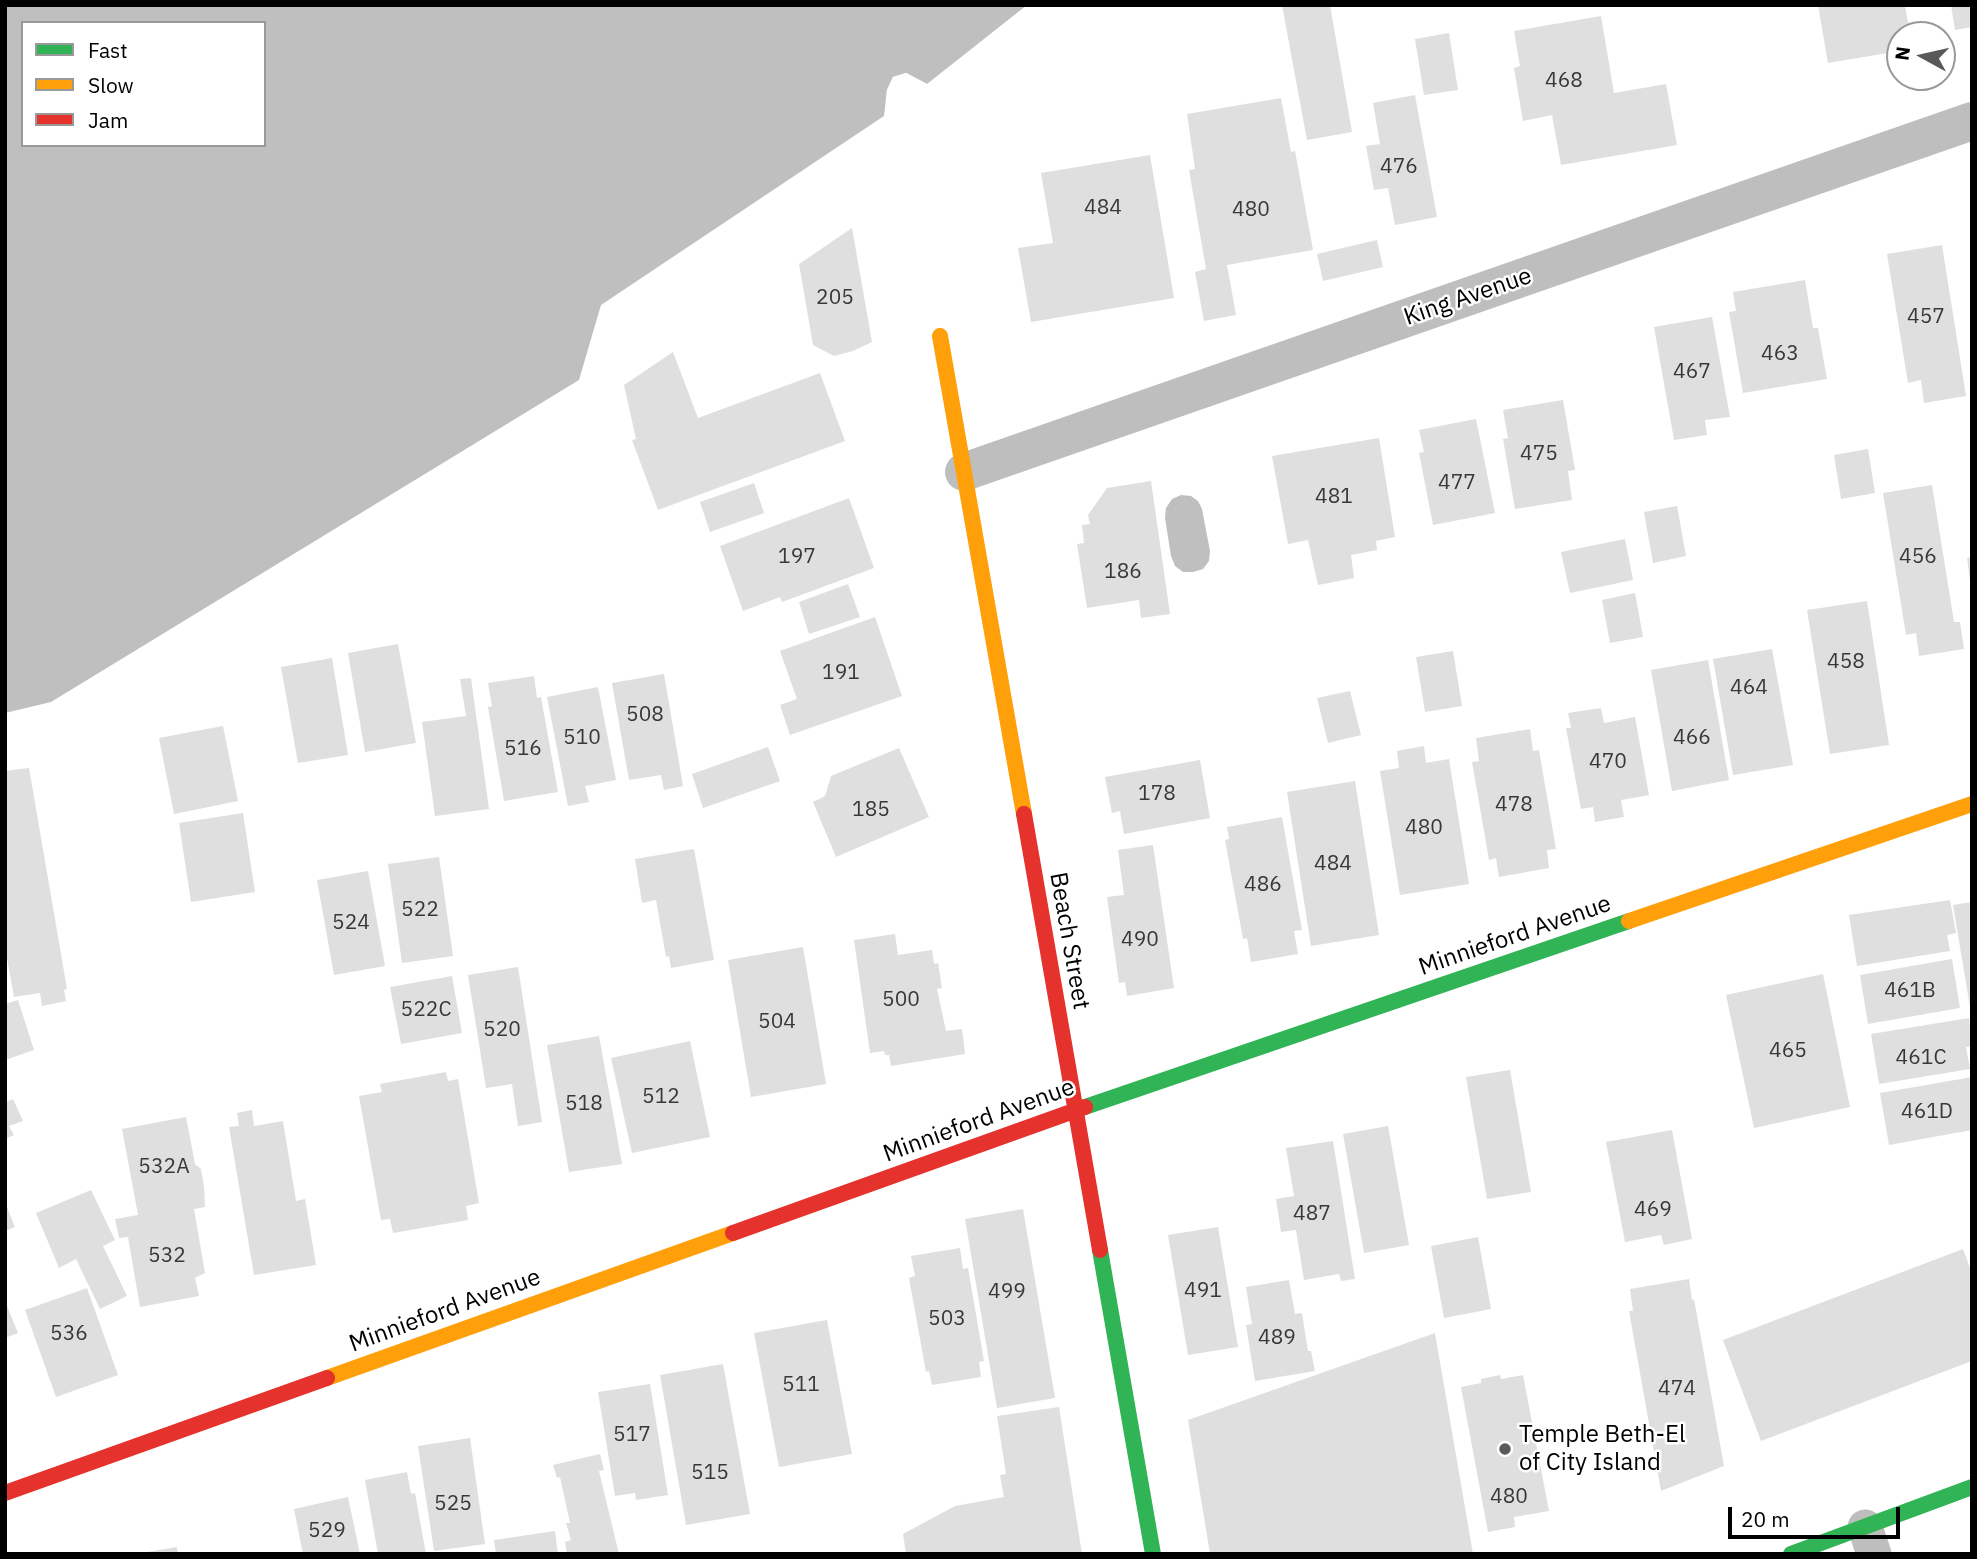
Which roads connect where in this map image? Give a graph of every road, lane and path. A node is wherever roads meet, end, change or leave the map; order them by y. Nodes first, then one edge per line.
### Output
1 (1972, 121) edge
2 (940, 336) dead end
3 (964, 472) junction
4 (1972, 804) edge
5 (1076, 1110) junction
6 (1972, 1487) edge
7 (5, 1493) edge
8 (1870, 1540) edge
9 (1153, 1554) edge
10 (1791, 1554) edge

1 - 3 street, King Avenue
2 - 3 street, Beach Street
3 - 5 street, Beach Street
4 - 5 street, Minnieford Avenue
5 - 7 street, Minnieford Avenue
5 - 9 street, Beach Street
6 - 8 street
8 - 10 street

